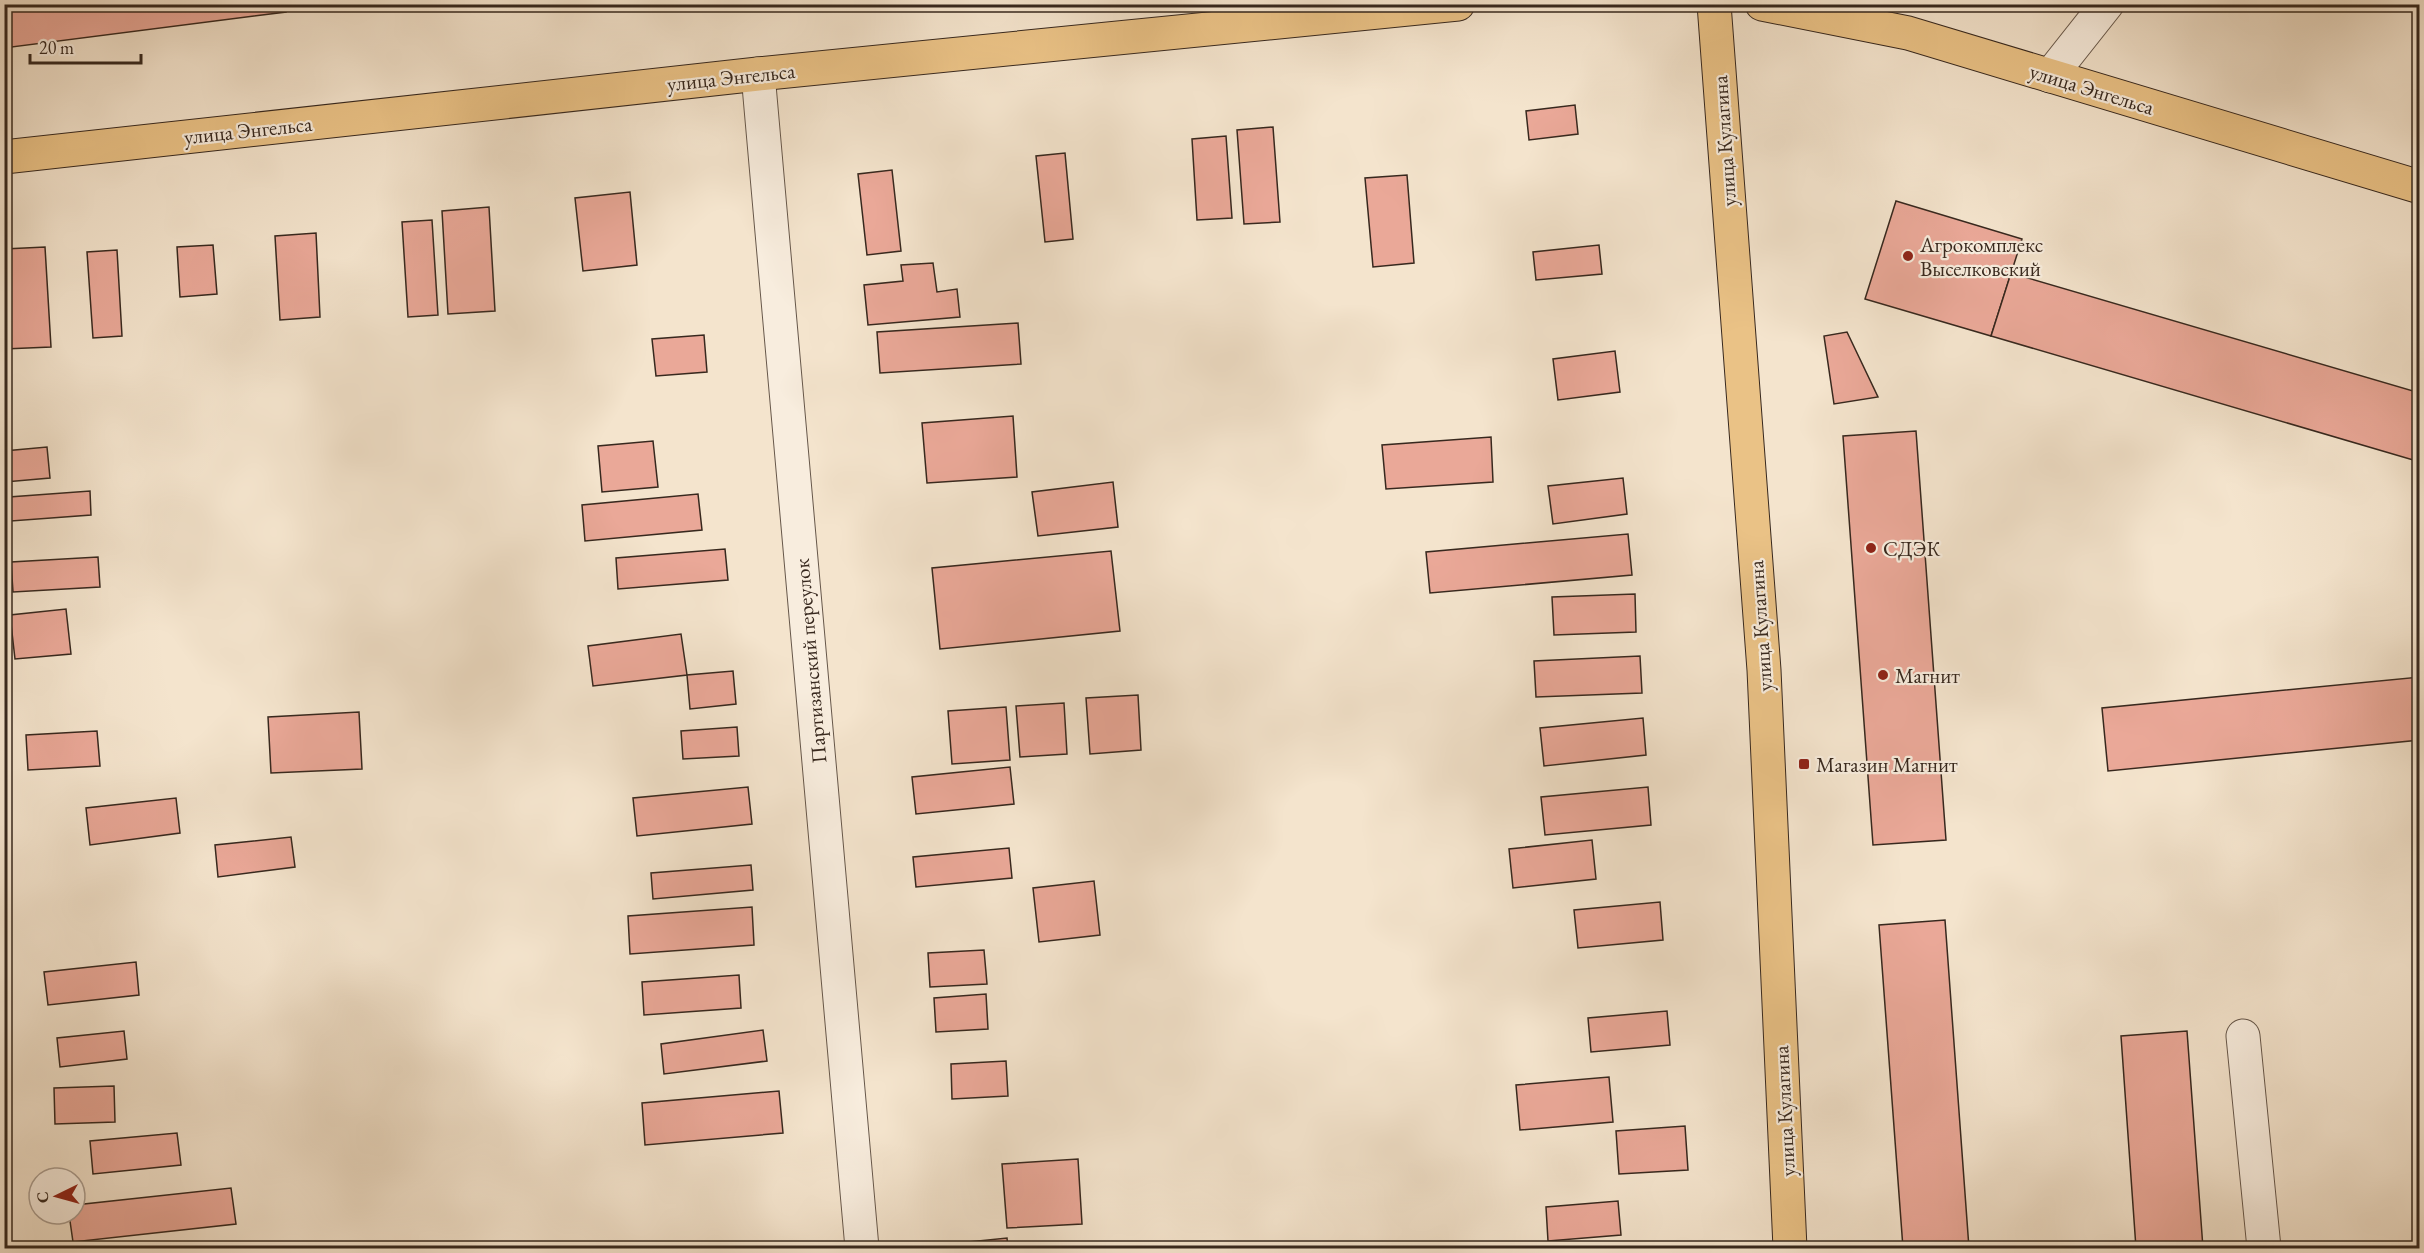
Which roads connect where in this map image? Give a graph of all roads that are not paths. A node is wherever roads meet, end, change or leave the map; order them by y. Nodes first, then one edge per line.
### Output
1 (1458, 4) edge
2 (1714, 4) edge
3 (1762, 4) edge
4 (2107, 4) edge
5 (758, 74) junction
6 (2050, 76) junction
7 (4, 157) edge
8 (2420, 187) edge
9 (2243, 1036) dead end
10 (862, 1248) edge
11 (1790, 1248) edge
12 (2264, 1248) edge

1 - 5 main road, улица Энгельса
2 - 11 main road, улица Кулагина
3 - 6 main road, улица Энгельса
4 - 6 street
5 - 7 main road, улица Энгельса
5 - 10 street, Партизанский переулок
6 - 8 main road, улица Энгельса
9 - 12 street

